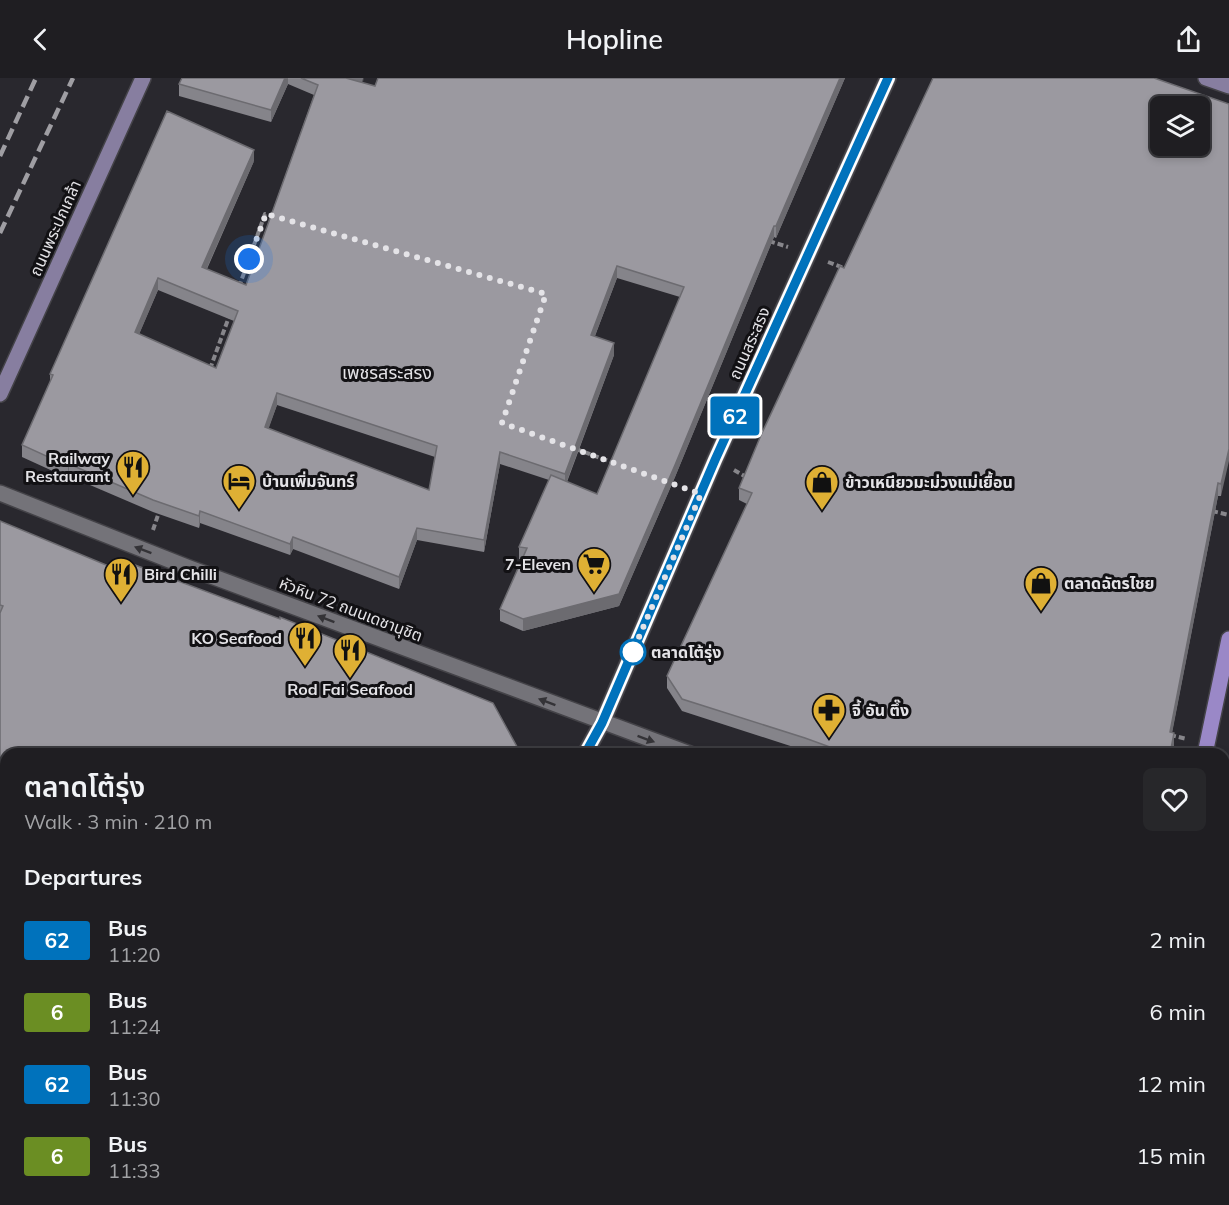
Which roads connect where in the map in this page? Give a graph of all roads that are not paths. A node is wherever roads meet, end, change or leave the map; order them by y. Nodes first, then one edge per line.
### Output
1 (143, 78) edge
2 (349, 78) edge
3 (356, 78) edge
4 (888, 78) edge
5 (1206, 78) edge
6 (1229, 86) edge
7 (0, 394) edge
8 (0, 493) edge
9 (1229, 639) edge
10 (602, 723) junction
11 (588, 748) edge
12 (673, 748) edge
13 (1207, 748) edge

1 - 7 street, ถนนพระปกเกล้า
2 - 3 lane
4 - 10 street, ถนนสระสรง
5 - 6 street
10 -> 8 street, หัวหิน 72 ถนนเดชานุชิต
9 - 13 main road
10 - 11 street, ถนนสระสรง
10 -> 12 street, หัวหิน 72 ถนนเดชานุชิต

